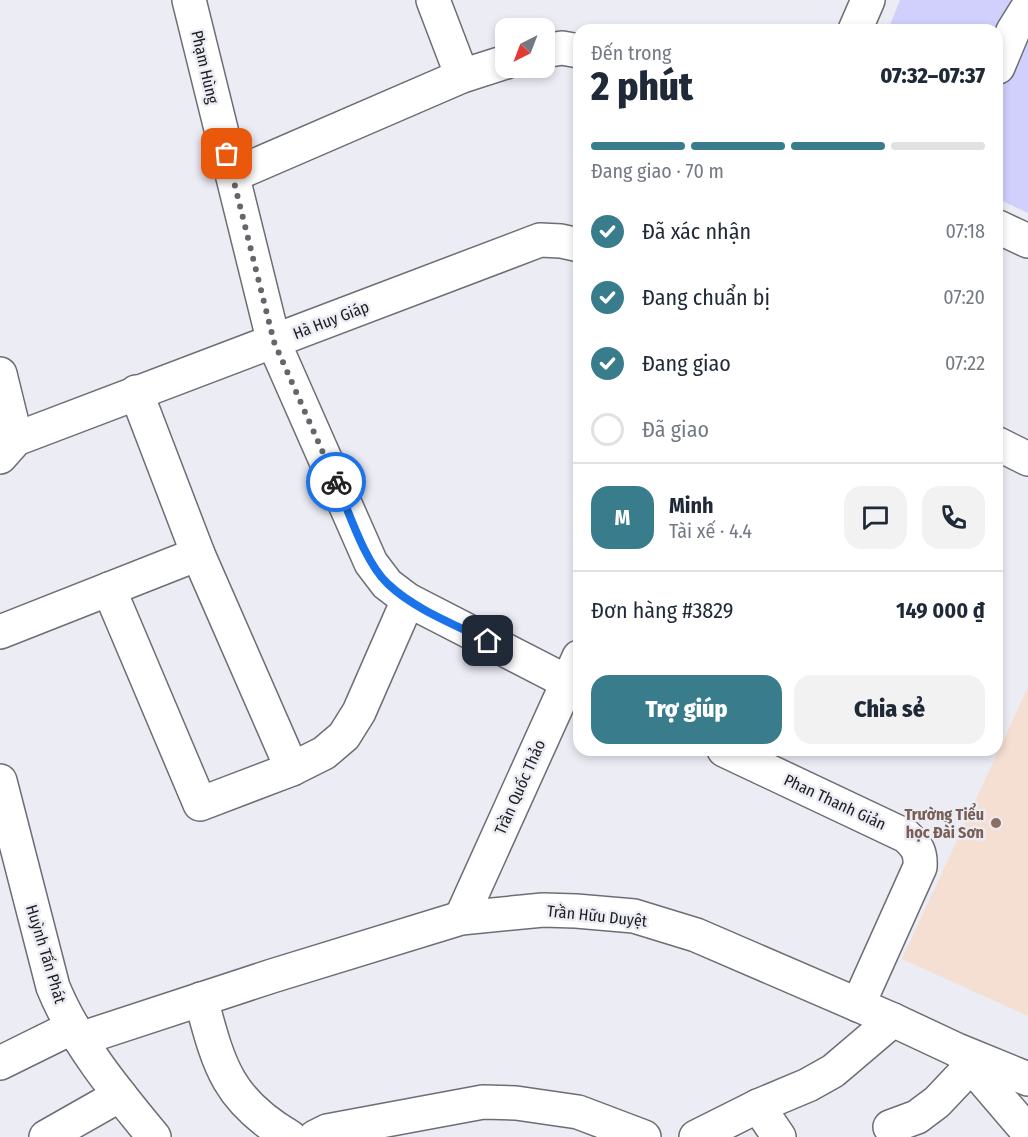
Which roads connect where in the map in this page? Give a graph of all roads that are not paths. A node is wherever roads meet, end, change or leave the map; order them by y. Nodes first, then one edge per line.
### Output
1 (189, 0) edge
2 (433, 0) edge
3 (868, 0) edge
4 (1028, 7) edge
5 (858, 24) edge
6 (555, 49) edge
7 (573, 50) edge
8 (1003, 55) edge
9 (495, 66) edge
10 (462, 76) junction
11 (233, 175) junction
12 (1003, 229) edge
13 (1028, 241) edge
14 (573, 244) edge
15 (274, 342) junction
16 (0, 374) edge
17 (136, 392) junction
18 (1003, 446) edge
19 (8, 448) edge
20 (1028, 459) edge
21 (198, 554) junction
22 (109, 589) junction
23 (408, 600) junction
24 (0, 632) edge
25 (573, 675) edge
26 (573, 680) edge
27 (737, 756) edge
28 (291, 769) junction
29 (0, 781) edge
30 (11, 871) edge
31 (461, 918) junction
32 (201, 999) junction
33 (858, 1005) junction
34 (893, 1020) junction
35 (76, 1033) junction
36 (964, 1057) junction
37 (0, 1063) edge
38 (1028, 1079) edge
39 (120, 1095) junction
40 (763, 1124) edge
41 (890, 1126) dead end
42 (1028, 1132) edge
43 (46, 1137) edge
44 (154, 1137) edge
45 (290, 1137) edge
46 (315, 1137) edge
47 (644, 1137) edge
48 (696, 1137) edge

1 - 11 street, Phạm Hùng
2 - 10 street
3 - 5 street
4 - 8 street
6 - 7 street
9 - 10 street
10 - 11 street
11 - 15 street, Phạm Hùng
12 - 13 street
14 - 15 street, Hà Huy Giáp
15 - 17 street, Hà Huy Giáp
15 - 23 street, Phạm Hùng
16 - 19 street
17 - 19 street, Hà Huy Giáp
17 - 21 street
18 - 20 street
21 - 22 street
21 - 28 street
22 - 24 street
22 - 28 street
23 - 25 street, Phạm Hùng
23 - 28 street
26 - 31 street, Trần Quốc Thảo
27 - 33 street, Phan Thanh Giản
29 - 30 street, Huỳnh Tấn Phát
30 - 35 street, Huỳnh Tấn Phát
31 - 32 street, Trần Hữu Duyệt
31 - 33 street, Trần Hữu Duyệt
32 - 35 street, Trần Hữu Duyệt
32 - 45 street
33 - 34 street, Trần Hữu Duyệt
34 - 36 street, Trần Hữu Duyệt
34 - 40 street
35 - 37 street, Trần Hữu Duyệt
35 - 39 street, Huỳnh Tấn Phát
36 - 38 street, Trần Hữu Duyệt
36 - 41 street
36 - 42 street
39 - 43 street
39 - 44 street, Huỳnh Tấn Phát
40 - 48 street
46 - 47 street

